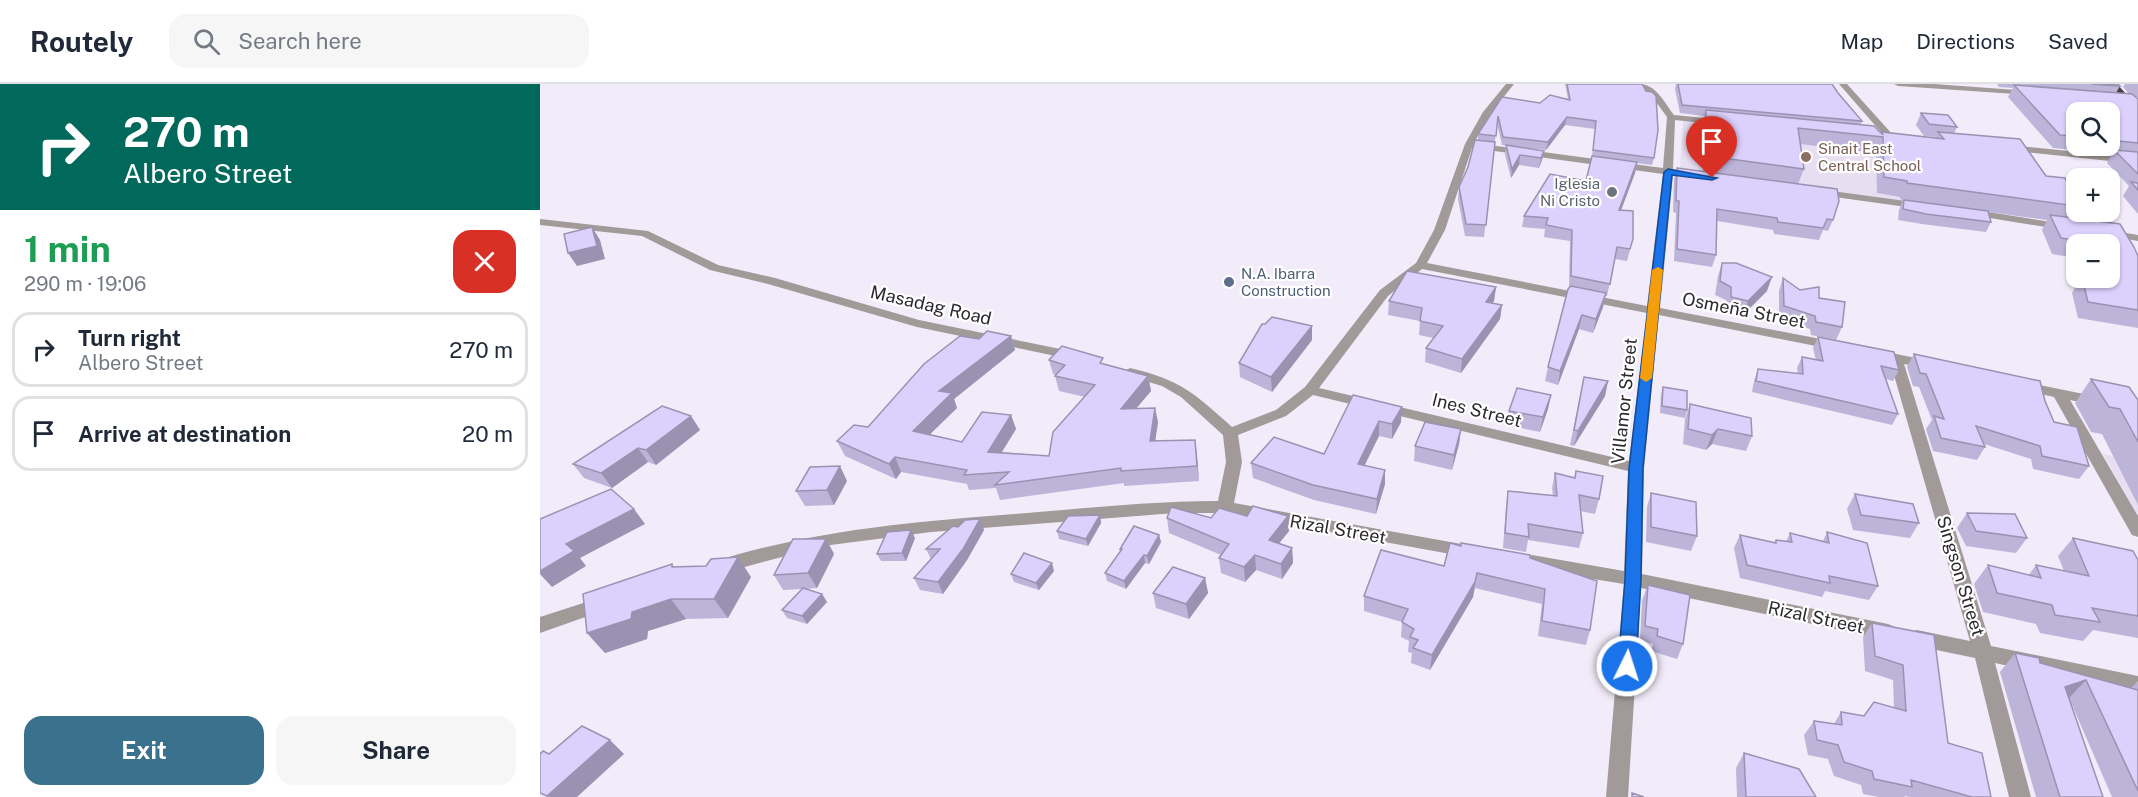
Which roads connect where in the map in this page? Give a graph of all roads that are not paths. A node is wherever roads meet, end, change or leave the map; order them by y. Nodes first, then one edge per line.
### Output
1 (1510, 84) edge
2 (1643, 84) edge
3 (1843, 84) edge
4 (1898, 84) edge
5 (2112, 84) edge
6 (2046, 94) edge
7 (2115, 100) edge
8 (2126, 101) junction
9 (2138, 102) edge
10 (2138, 113) edge
11 (1671, 117) junction
12 (1729, 123) edge
13 (1879, 136) edge
14 (1890, 137) junction
15 (1902, 138) edge
16 (1470, 145) junction
17 (1996, 147) edge
18 (2138, 161) edge
19 (1668, 172) junction
20 (1691, 175) edge
21 (1806, 190) edge
22 (1932, 207) edge
23 (1955, 210) edge
24 (540, 222) edge
25 (2081, 229) edge
26 (2092, 231) edge
27 (2138, 237) edge
28 (1420, 265) junction
29 (1653, 311) junction
30 (1085, 358) edge
31 (1896, 358) junction
32 (1114, 367) edge
33 (1942, 368) edge
34 (2012, 383) edge
35 (1310, 390) junction
36 (2059, 393) junction
37 (2138, 410) edge
38 (1230, 433) junction
39 (1636, 468) junction
40 (1225, 507) junction
41 (2138, 531) edge
42 (1483, 554) edge
43 (1518, 559) edge
44 (702, 571) edge
45 (1633, 579) junction
46 (616, 599) edge
47 (540, 626) edge
48 (1983, 652) junction
49 (2138, 685) edge
50 (1617, 797) edge
51 (2020, 797) edge

1 - 16 street
2 - 11 street
3 - 14 street
4 - 6 street
5 - 8 highway
7 - 8 street
8 - 9 street
8 - 10 highway
11 - 12 street
11 - 19 street, Villamor Street
13 - 14 street
14 - 15 street
16 - 19 street
16 - 28 street
17 - 18 street
19 - 20 street
19 - 29 street, Villamor Street
21 - 22 street
23 - 25 street
24 - 30 street, Masadag Road
26 - 27 street
28 - 29 street, Osmeña Street
28 - 35 street
29 - 31 street, Osmeña Street
29 - 39 street, Villamor Street
31 - 33 street, Osmeña Street
31 - 48 street, Singson Street
32 - 38 street
34 - 36 street
35 - 38 street
35 - 39 street, Ines Street
36 - 37 street
36 - 41 street
38 - 40 street
39 - 45 street, Villamor Street
40 - 42 street, Rizal Street
40 - 44 street, Rizal Street
43 - 45 street, Rizal Street
45 - 48 street, Rizal Street
45 - 50 street, Villamor Street
46 - 47 street
48 - 49 street, Rizal Street
48 - 51 street, Singson Street

